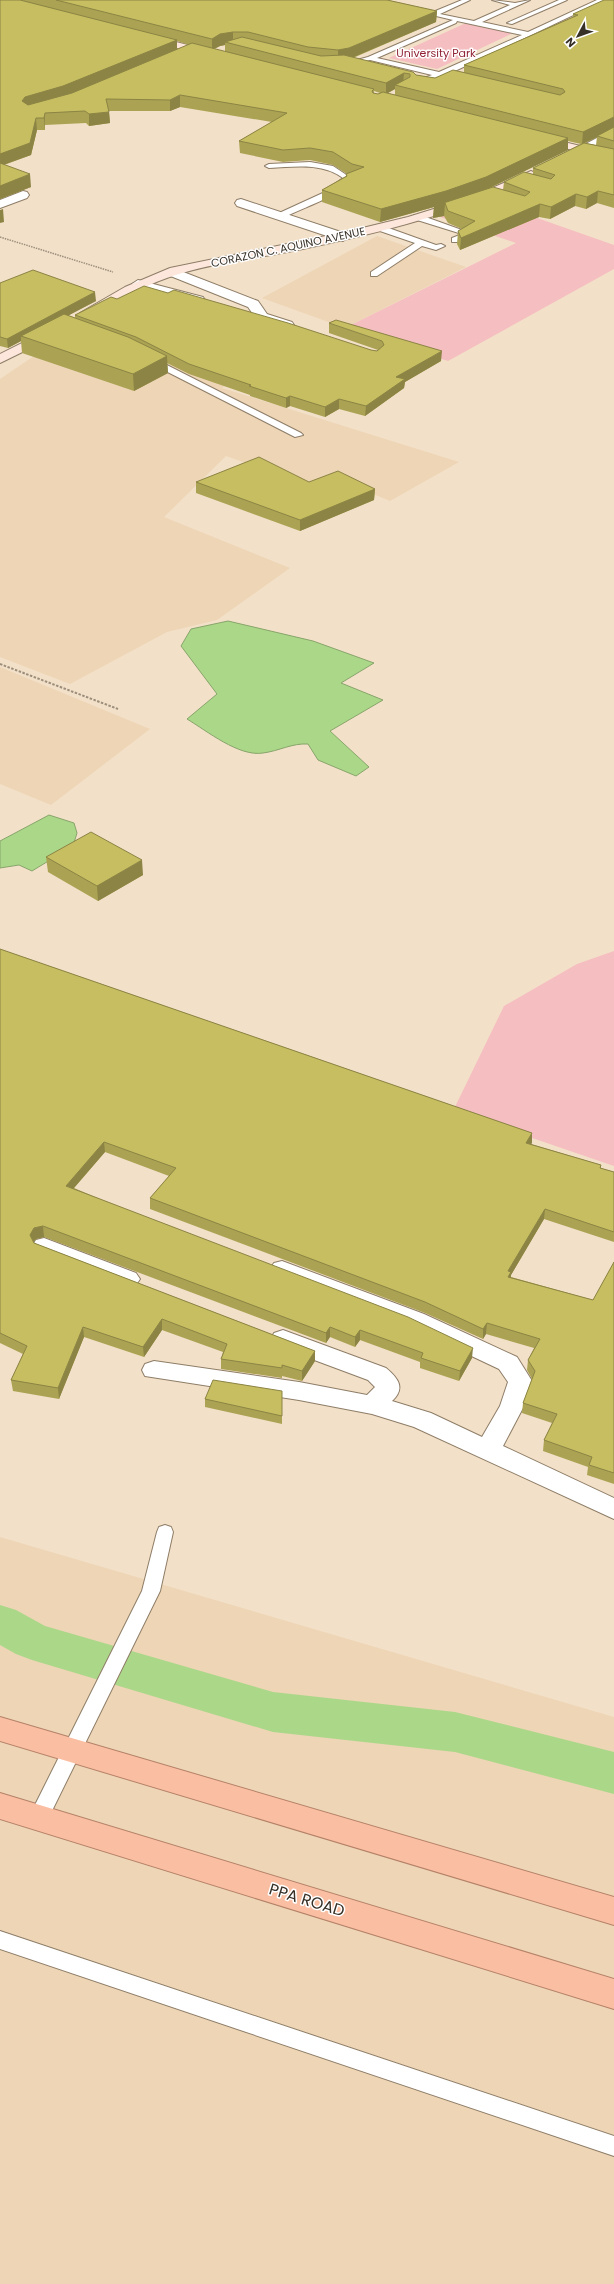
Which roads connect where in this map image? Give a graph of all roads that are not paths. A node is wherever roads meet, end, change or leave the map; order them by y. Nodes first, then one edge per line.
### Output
1 (467, 0) edge
2 (495, 0) edge
3 (527, 0) edge
4 (564, 0) edge
5 (602, 0) edge
6 (517, 5) junction
7 (545, 8) junction
8 (434, 14) junction
9 (571, 14) junction
10 (457, 21) junction
11 (475, 23) junction
12 (510, 23) dead end
13 (527, 34) junction
14 (193, 49) junction
15 (179, 55) junction
16 (370, 58) junction
17 (338, 64) edge
18 (439, 74) junction
19 (451, 77) edge
20 (416, 83) edge
21 (614, 132) edge
22 (525, 135) edge
23 (582, 149) junction
24 (568, 156) edge
25 (614, 157) edge
26 (269, 166) dead end
27 (542, 169) edge
28 (23, 195) edge
29 (241, 203) dead end
30 (0, 204) edge
31 (280, 216) junction
32 (417, 217) junction
33 (380, 228) junction
34 (343, 238) junction
35 (455, 240) dead end
36 (421, 243) junction
37 (441, 246) dead end
38 (173, 272) junction
39 (374, 274) dead end
40 (142, 283) junction
41 (212, 303) edge
42 (76, 318) edge
43 (56, 329) edge
44 (296, 329) edge
45 (145, 357) edge
46 (0, 359) edge
47 (298, 435) dead end
48 (44, 1246) edge
49 (261, 1261) edge
50 (150, 1288) edge
51 (260, 1330) edge
52 (154, 1370) dead end
53 (372, 1405) junction
54 (488, 1450) junction
55 (614, 1509) edge
56 (166, 1532) dead end
57 (0, 1729) edge
58 (70, 1750) junction
59 (0, 1806) edge
60 (38, 1817) junction
61 (614, 1911) edge
62 (0, 1940) edge
63 (614, 1994) edge
64 (614, 2146) edge

1 - 8 lane
2 - 6 lane
3 - 6 lane
4 - 7 lane
5 - 9 lane
6 - 11 lane
7 - 9 lane
7 - 12 lane
8 - 10 lane
8 - 10 lane
9 - 13 lane
10 - 11 lane
10 - 16 lane
11 - 13 lane
13 - 18 lane
14 - 15 street
14 - 15 main road
14 - 15 main road
16 - 17 lane
16 - 18 lane
18 - 19 lane
18 - 20 lane
21 - 23 street
22 - 23 main road
23 - 24 main road
23 - 25 main road
26 - 31 lane
27 - 32 main road, CORAZON C. AQUINO AVENUE
28 - 30 street
29 - 31 street
31 - 34 street
32 - 33 main road, CORAZON C. AQUINO AVENUE
32 - 35 lane
33 - 34 main road, CORAZON C. AQUINO AVENUE
33 - 36 lane
34 - 38 main road, CORAZON C. AQUINO AVENUE
36 - 37 lane
36 - 39 lane
38 - 40 main road, CORAZON C. AQUINO AVENUE
38 - 44 street
40 - 41 street
40 - 42 main road, CORAZON C. AQUINO AVENUE
43 - 46 main road
45 - 47 lane
48 - 50 street
49 - 54 street
51 - 53 street
52 - 53 street
53 - 54 street
54 - 55 street
56 - 58 lane
57 - 58 highway
58 - 60 lane
58 - 61 highway
59 - 60 highway, PPA ROAD
60 - 63 highway, PPA ROAD
62 - 64 lane

